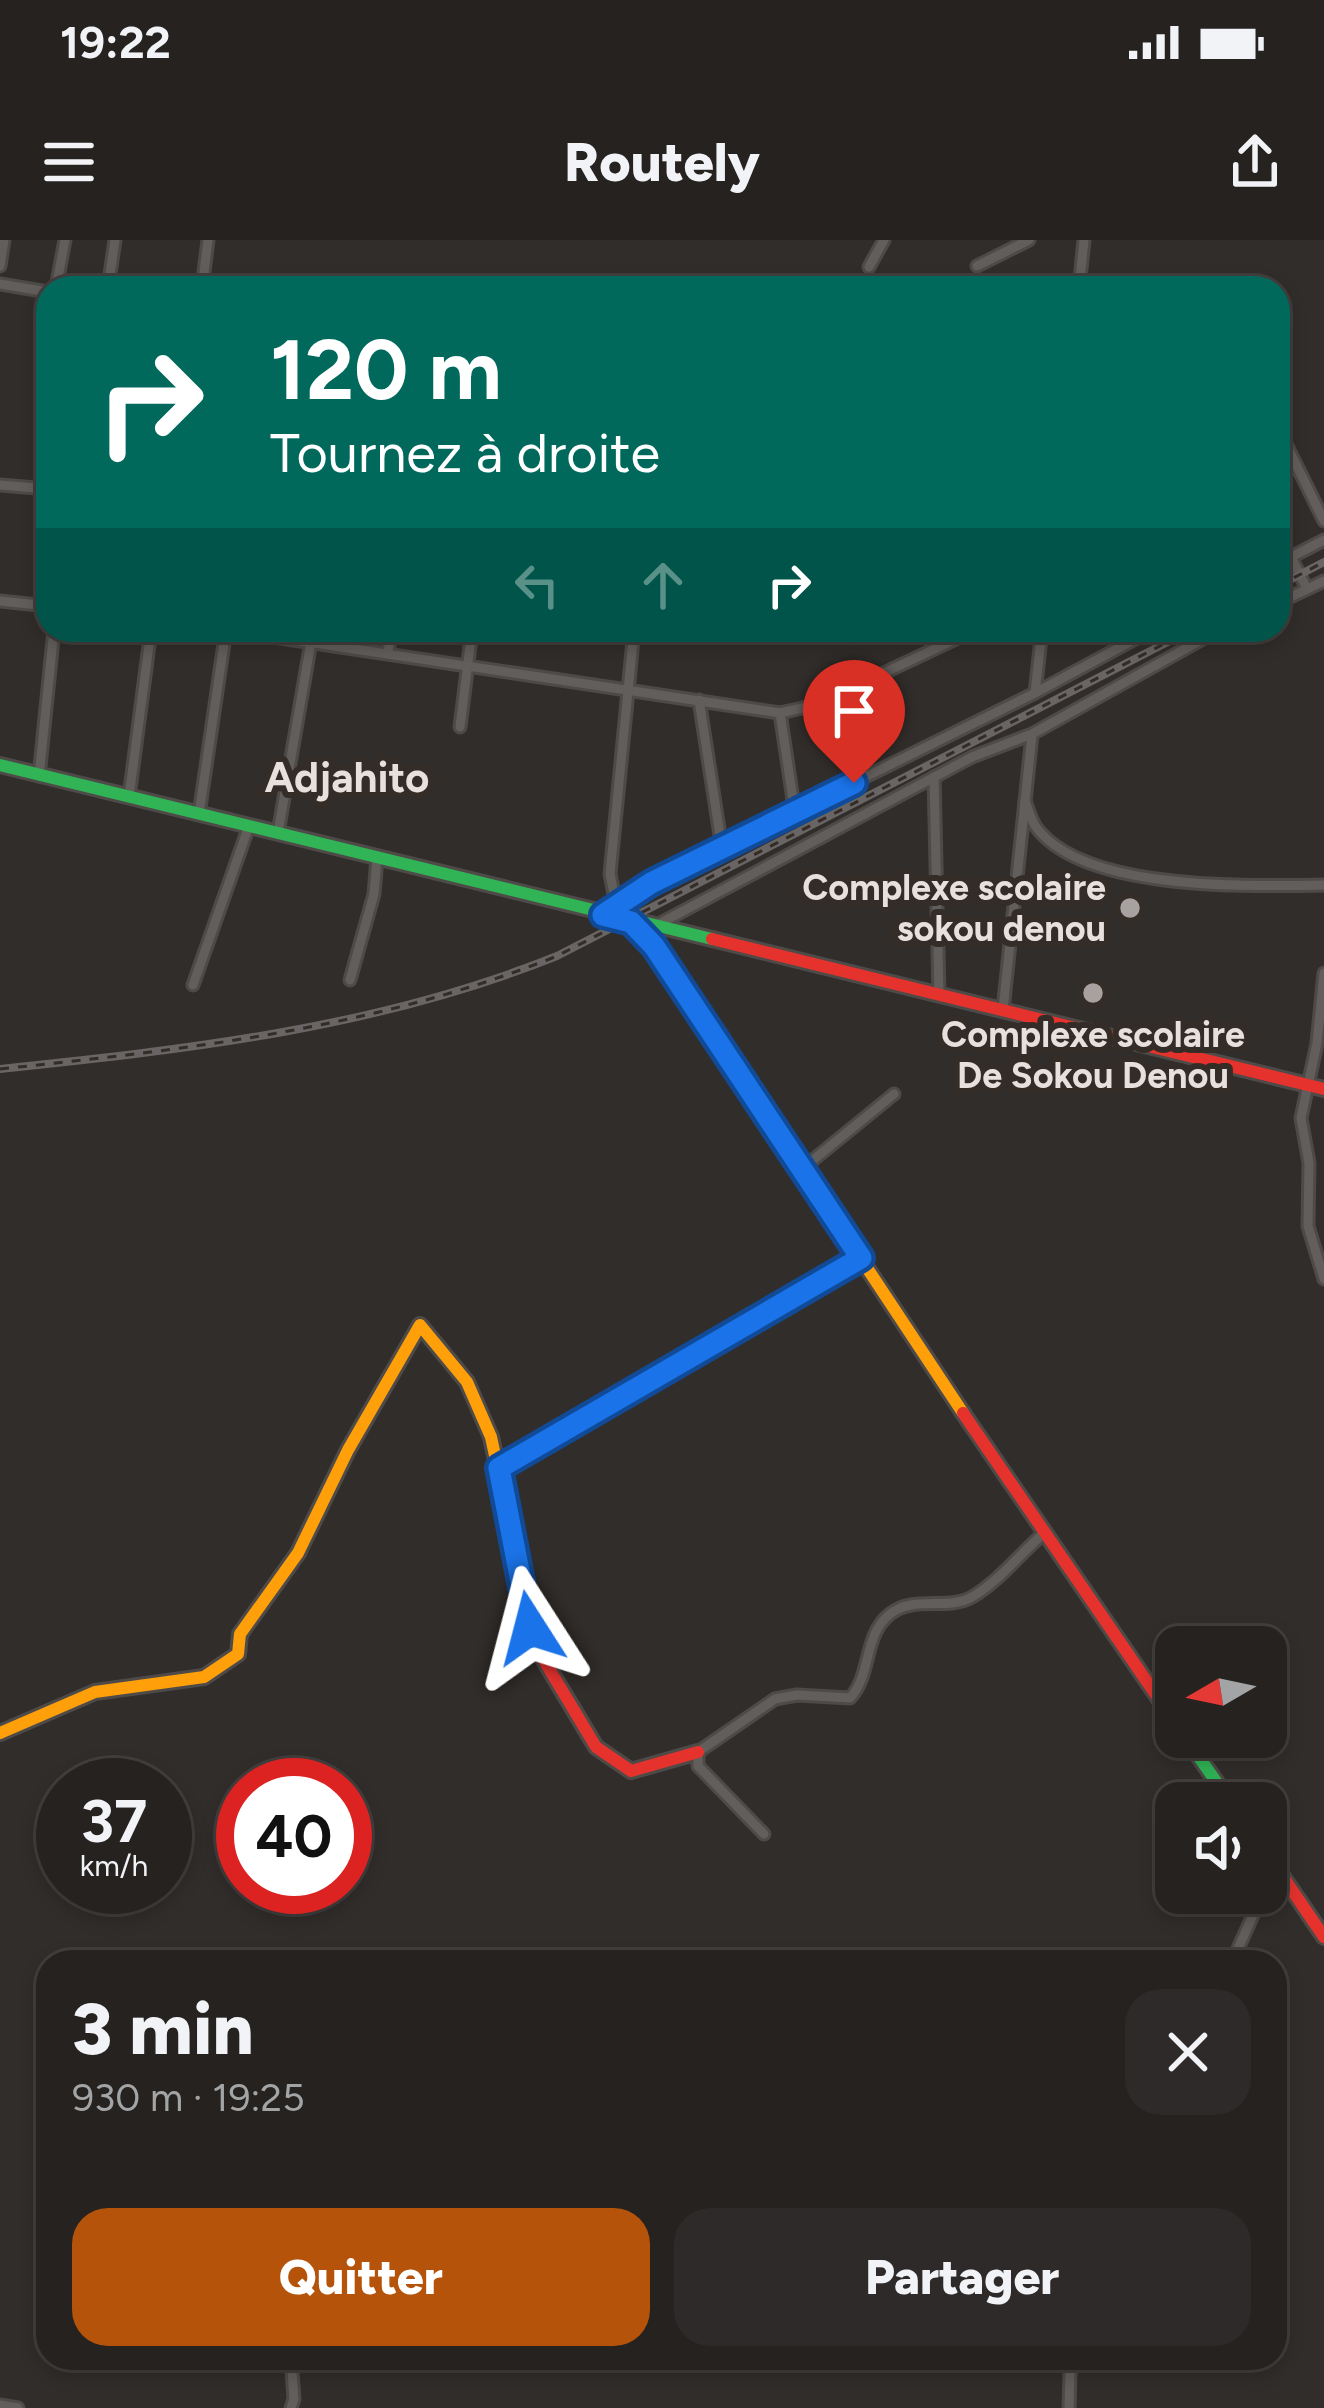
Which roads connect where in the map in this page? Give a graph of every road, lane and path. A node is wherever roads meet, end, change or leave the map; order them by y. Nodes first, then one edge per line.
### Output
1 (4, 240) edge
2 (65, 240) edge
3 (116, 240) edge
4 (208, 240) edge
5 (884, 240) edge
6 (1029, 240) edge
7 (1084, 240) edge
8 (0, 266) edge
9 (977, 266) dead end
10 (869, 267) dead end
11 (58, 276) edge
12 (110, 276) edge
13 (204, 276) edge
14 (1080, 276) edge
15 (0, 284) edge
16 (36, 290) edge
17 (1290, 452) edge
18 (0, 485) edge
19 (36, 488) edge
20 (1324, 520) edge
21 (1324, 540) edge
22 (1292, 557) joint
23 (1324, 581) edge
24 (1307, 589) junction
25 (1290, 597) edge
26 (0, 601) edge
27 (36, 605) edge
28 (53, 642) edge
29 (149, 642) edge
30 (225, 642) edge
31 (311, 642) joint
32 (389, 642) edge
33 (471, 642) edge
34 (633, 642) edge
35 (950, 642) edge
36 (1041, 642) edge
37 (1129, 642) edge
38 (1197, 642) edge
39 (388, 652) junction
40 (469, 664) junction
41 (628, 687) junction
42 (1035, 693) junction
43 (699, 700) junction
44 (780, 712) junction
45 (460, 727) dead end
46 (1032, 734) junction
47 (0, 765) edge
48 (39, 776) junction
49 (934, 777) junction
50 (129, 797) junction
51 (1025, 801) junction
52 (795, 813) junction
53 (199, 814) junction
54 (249, 826) junction
55 (278, 832) junction
56 (722, 848) junction
57 (377, 858) junction
58 (1324, 885) edge
59 (616, 904) junction
60 (603, 915) junction
61 (631, 922) junction
62 (662, 927) junction
63 (654, 946) junction
64 (1324, 973) edge
65 (350, 980) dead end
66 (193, 985) dead end
67 (939, 994) junction
68 (1004, 1010) junction
69 (1307, 1086) junction
70 (1324, 1089) edge
71 (894, 1094) dead end
72 (802, 1169) junction
73 (861, 1258) junction
74 (1324, 1279) edge
75 (499, 1468) junction
76 (1043, 1534) junction
77 (1155, 1694) edge
78 (0, 1733) edge
79 (698, 1752) junction
80 (764, 1834) dead end
81 (1287, 1883) edge
82 (1253, 1914) edge
83 (1324, 1937) edge
84 (1237, 1950) edge
85 (292, 2370) edge
86 (1073, 2370) edge
87 (0, 2405) edge
88 (18, 2408) edge
89 (290, 2408) edge
90 (1069, 2408) edge

1 - 8 street
2 - 11 street
3 - 12 street
4 - 13 street
5 - 10 street
6 - 9 street
7 - 14 street
15 - 16 street
17 - 20 street
18 - 19 street
21 - 22 street
22 - 24 street
23 - 24 street
24 - 25 street
26 - 27 street
28 - 48 street
29 - 50 street
30 - 53 street
31 - 39 street
31 - 55 street
32 - 39 street
33 - 40 street
34 - 41 street
35 - 44 street
36 - 42 street
37 - 42 street
38 - 46 street
39 - 40 street
40 - 41 street
40 - 45 street
41 - 43 street
41 - 59 street
42 - 52 street
43 - 44 street
43 - 56 street
44 - 52 street
46 - 49 street
46 - 51 street
47 - 48 street
48 - 50 street
49 - 62 street
49 - 67 street
50 - 53 street
51 - 58 street
51 - 68 street
52 - 56 street
53 - 54 street
54 - 55 street
54 - 66 street
55 - 57 street
56 - 59 street
57 - 60 street
57 - 65 street
59 - 60 street
60 - 61 street
61 - 62 street
61 - 63 street
62 - 63 street
62 - 67 street
63 - 72 street
64 - 69 street
67 - 68 street
68 - 69 street
69 - 70 street
69 - 74 street
71 - 72 street
72 - 73 street
73 - 75 street
73 - 76 street
75 - 78 street
75 - 79 street
76 - 77 street
76 - 79 street
79 - 80 street
81 - 83 street
82 - 84 street
85 - 89 street
86 - 90 street
87 - 88 street

